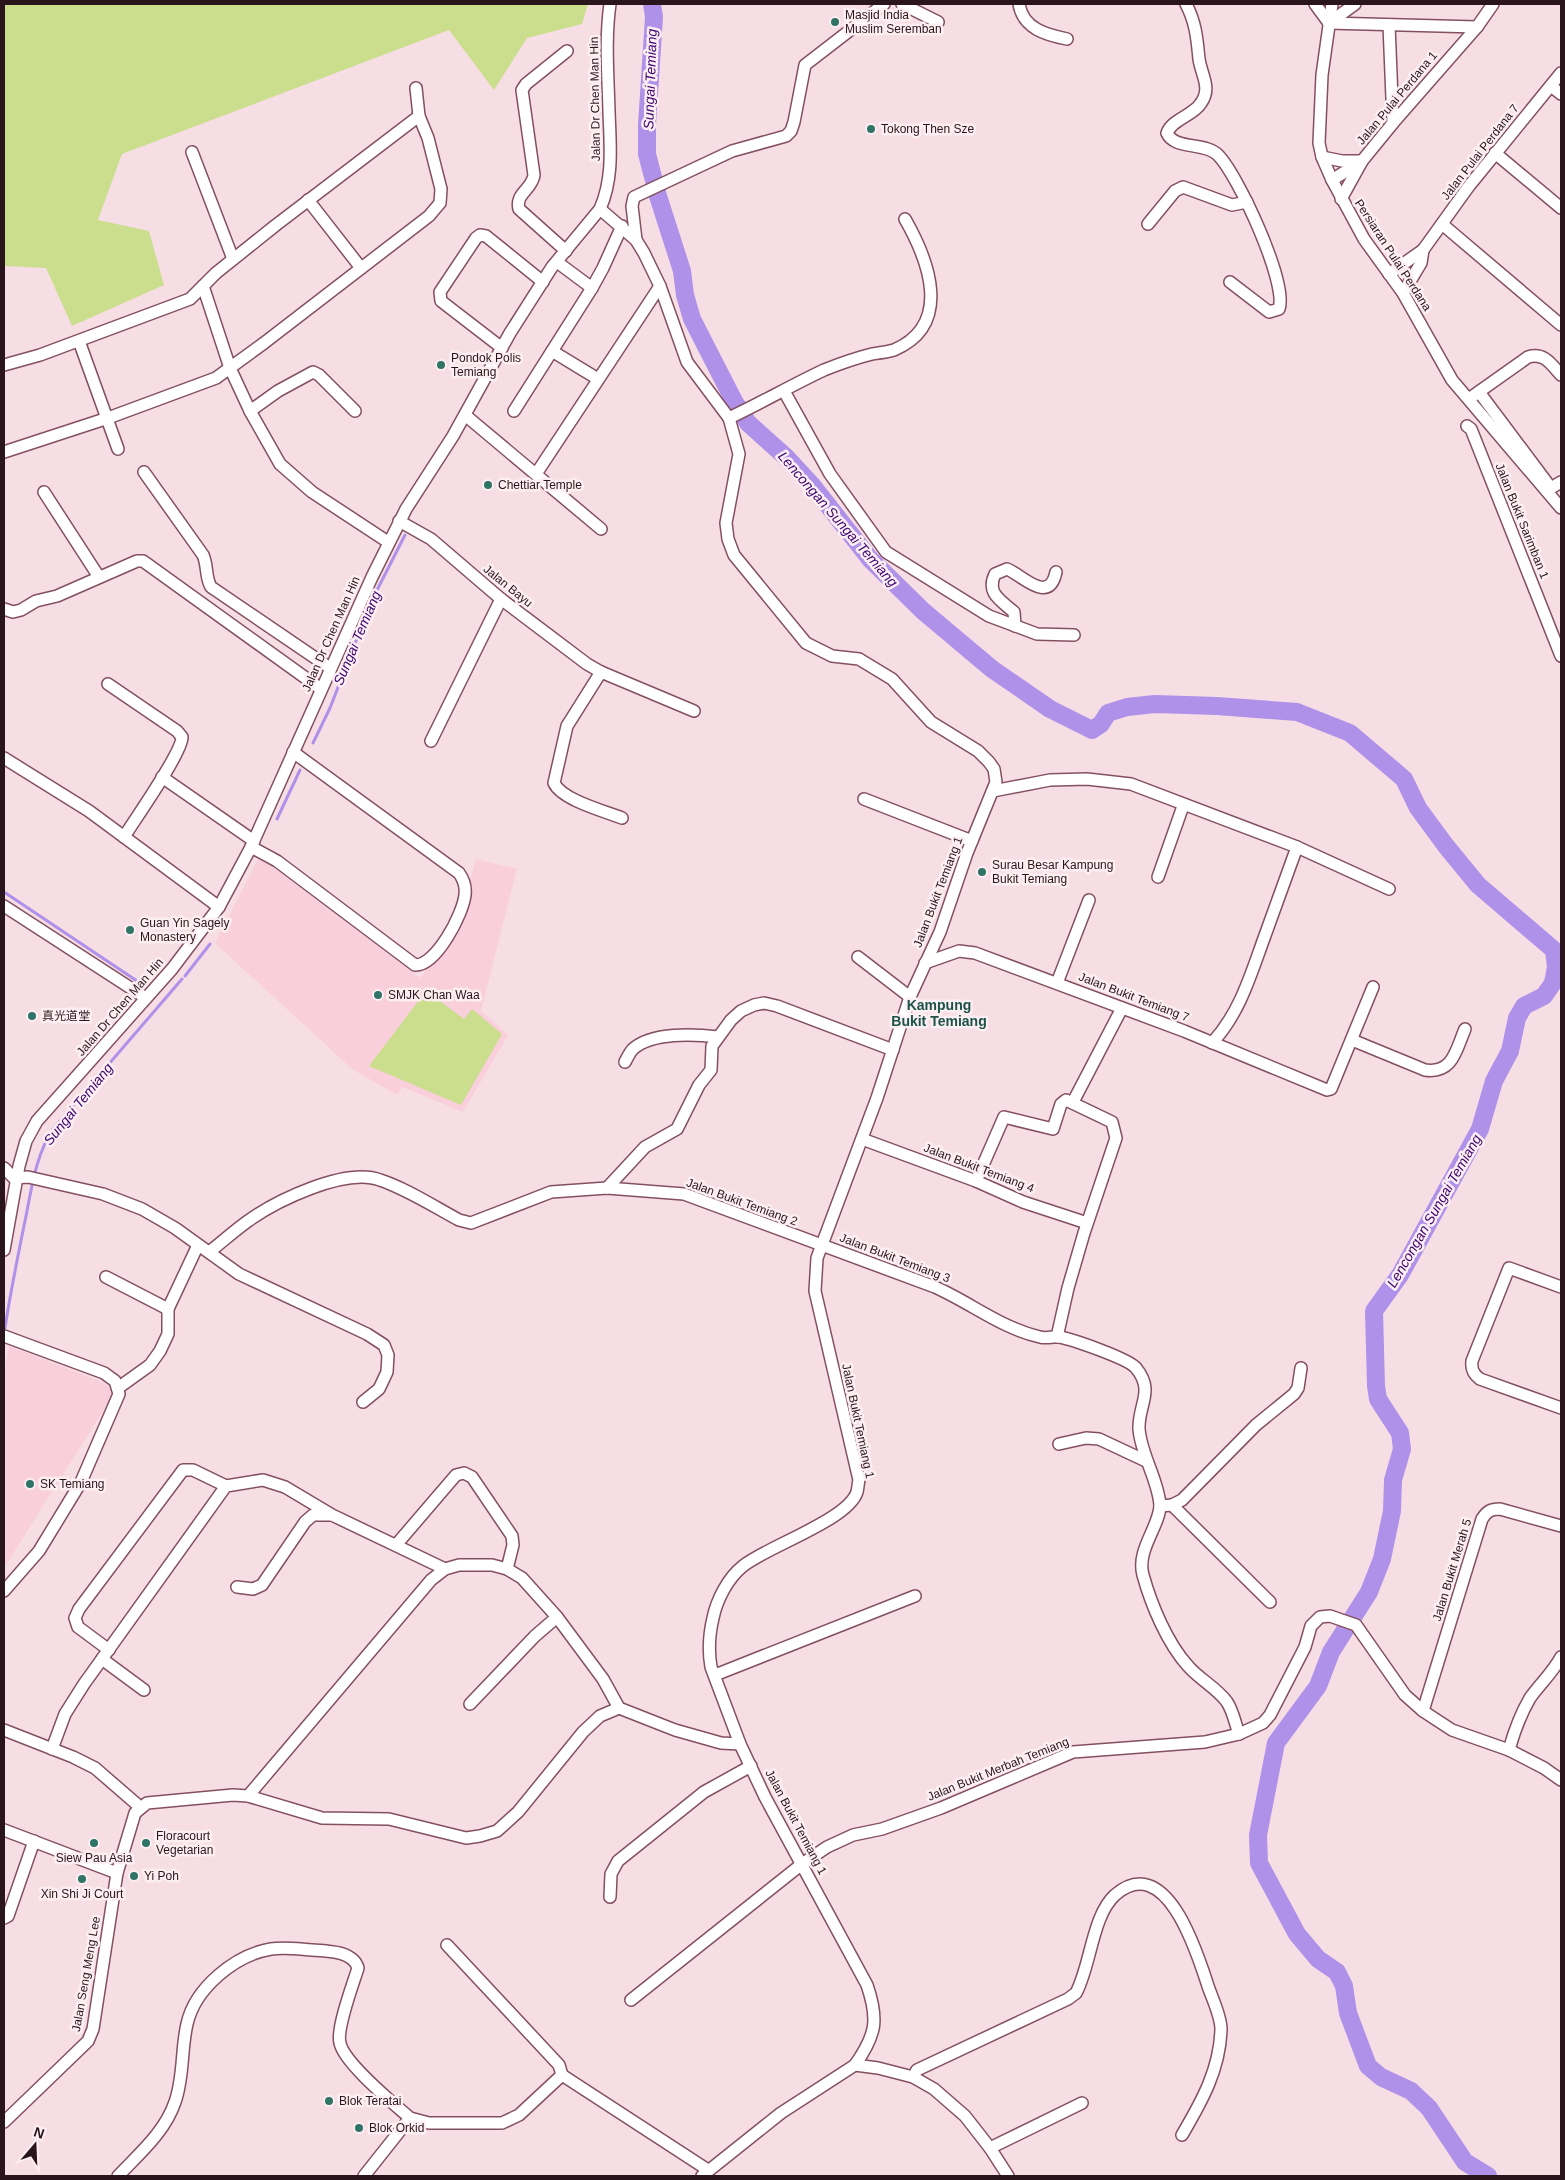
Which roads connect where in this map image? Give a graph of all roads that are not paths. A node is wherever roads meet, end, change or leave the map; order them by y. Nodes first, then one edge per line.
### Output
1 (610, 4) edge
2 (884, 4) edge
3 (902, 4) edge
4 (1019, 4) edge
5 (1186, 4) edge
6 (1315, 4) edge
7 (1332, 4) edge
8 (1355, 4) edge
9 (1493, 4) edge
10 (938, 22) dead end
11 (1329, 23) junction
12 (1357, 23) junction
13 (1389, 25) junction
14 (1477, 27) junction
15 (1067, 40) dead end
16 (567, 51) dead end
17 (1561, 73) edge
18 (1551, 86) junction
19 (416, 88) dead end
20 (1561, 94) edge
21 (419, 116) junction
22 (1393, 122) junction
23 (192, 152) dead end
24 (1495, 153) junction
25 (1322, 157) junction
26 (1362, 161) junction
27 (1332, 180) junction
28 (308, 200) junction
29 (1341, 200) junction
30 (1248, 202) junction
31 (1561, 208) edge
32 (600, 209) junction
33 (905, 219) dead end
34 (1148, 224) dead end
35 (1442, 224) junction
36 (622, 226) junction
37 (636, 240) junction
38 (1423, 250) junction
39 (566, 251) junction
40 (233, 259) junction
41 (557, 262) junction
42 (361, 268) junction
43 (1389, 274) junction
44 (543, 282) junction
45 (1230, 282) dead end
46 (203, 286) junction
47 (660, 286) junction
48 (592, 288) junction
49 (1403, 293) junction
50 (1561, 325) edge
51 (79, 341) junction
52 (502, 348) junction
53 (552, 351) junction
54 (4, 365) edge
55 (230, 368) junction
56 (1561, 375) edge
57 (598, 379) junction
58 (784, 391) junction
59 (1474, 395) junction
60 (250, 411) junction
61 (355, 411) dead end
62 (514, 411) dead end
63 (464, 415) junction
64 (108, 418) junction
65 (729, 418) junction
66 (1467, 426) dead end
67 (118, 449) dead end
68 (4, 452) edge
69 (144, 472) dead end
70 (536, 474) junction
71 (1561, 482) edge
72 (44, 492) dead end
73 (1561, 508) edge
74 (399, 521) junction
75 (601, 529) dead end
76 (388, 542) junction
77 (1056, 572) dead end
78 (98, 577) junction
79 (501, 599) junction
80 (4, 609) edge
81 (1015, 626) junction
82 (1074, 636) dead end
83 (1561, 656) edge
84 (330, 668) junction
85 (601, 672) junction
86 (108, 684) dead end
87 (322, 688) junction
88 (694, 711) dead end
89 (431, 741) dead end
90 (293, 752) junction
91 (4, 758) edge
92 (162, 777) junction
93 (992, 791) junction
94 (864, 800) dead end
95 (1183, 806) junction
96 (622, 818) dead end
97 (124, 836) junction
98 (972, 841) junction
99 (252, 844) junction
100 (1297, 847) junction
101 (1158, 877) dead end
102 (1390, 889) dead end
103 (1089, 900) dead end
104 (4, 906) edge
105 (219, 907) junction
106 (937, 938) junction
107 (959, 951) junction
108 (858, 957) dead end
109 (925, 963) junction
110 (1057, 983) junction
111 (1373, 987) dead end
112 (910, 997) junction
113 (146, 998) junction
114 (1122, 1008) junction
115 (1465, 1029) dead end
116 (718, 1037) junction
117 (1352, 1040) junction
118 (1212, 1043) junction
119 (893, 1050) junction
120 (625, 1062) dead end
121 (1073, 1102) junction
122 (862, 1139) junction
123 (4, 1168) edge
124 (22, 1178) junction
125 (976, 1181) junction
126 (607, 1188) junction
127 (1087, 1223) junction
128 (198, 1245) junction
129 (821, 1246) junction
130 (4, 1250) edge
131 (208, 1252) junction
132 (106, 1277) dead end
133 (1561, 1287) edge
134 (168, 1308) junction
135 (7, 1337) edge
136 (1057, 1337) junction
137 (1301, 1368) dead end
138 (118, 1388) junction
139 (363, 1402) dead end
140 (1561, 1408) edge
141 (1059, 1444) dead end
142 (1146, 1461) junction
143 (226, 1486) junction
144 (1172, 1505) junction
145 (1160, 1506) junction
146 (332, 1515) junction
147 (1561, 1526) edge
148 (396, 1545) junction
149 (445, 1569) junction
150 (506, 1569) junction
151 (237, 1587) dead end
152 (4, 1589) edge
153 (915, 1596) dead end
154 (1270, 1602) dead end
155 (556, 1617) junction
156 (106, 1655) junction
157 (1561, 1657) edge
158 (714, 1676) junction
159 (144, 1690) dead end
160 (470, 1704) dead end
161 (619, 1708) junction
162 (1423, 1711) junction
163 (4, 1730) edge
164 (1239, 1734) junction
165 (740, 1744) junction
166 (52, 1749) junction
167 (1509, 1750) junction
168 (751, 1766) junction
169 (1561, 1780) edge
170 (248, 1796) junction
171 (140, 1808) junction
172 (4, 1830) edge
173 (34, 1841) junction
174 (802, 1864) junction
175 (117, 1873) junction
176 (610, 1896) dead end
177 (4, 1918) edge
178 (446, 1945) dead end
179 (631, 2000) dead end
180 (855, 2065) junction
181 (562, 2075) junction
182 (913, 2077) junction
183 (1082, 2103) dead end
184 (410, 2118) junction
185 (4, 2122) edge
186 (1182, 2135) dead end
187 (990, 2148) junction
188 (705, 2173) edge
189 (118, 2176) edge
190 (364, 2176) edge
191 (1008, 2176) edge

1 - 32 street, Jalan Dr Chen Man Hin
2 - 37 street
3 - 10 street
4 - 15 street
5 - 30 street
6 - 11 street
7 - 11 street, Persiaran Pulai Perdana
8 - 11 street
8 - 12 street
9 - 14 street, Jalan Pulai Perdana 1
11 - 12 street
11 - 25 street, Persiaran Pulai Perdana
12 - 13 street
13 - 14 street
13 - 22 street
14 - 22 street, Jalan Pulai Perdana 1
16 - 39 street
17 - 18 street, Jalan Pulai Perdana 7
18 - 20 street
18 - 24 street, Jalan Pulai Perdana 7
19 - 21 street
21 - 28 street
21 - 42 street
22 - 26 street, Jalan Pulai Perdana 1
23 - 40 street
24 - 31 street
24 - 35 street, Jalan Pulai Perdana 7
25 - 26 street
25 - 27 street, Persiaran Pulai Perdana
26 - 27 street, Jalan Pulai Perdana 1
26 - 29 street
27 - 29 street, Persiaran Pulai Perdana
28 - 40 street
28 - 42 street
29 - 43 street, Persiaran Pulai Perdana
30 - 34 street
30 - 45 street
32 - 36 street
32 - 39 street, Jalan Dr Chen Man Hin
33 - 58 street
35 - 38 street, Jalan Pulai Perdana 7
35 - 50 street
36 - 37 street
36 - 48 street
37 - 47 street
38 - 43 street, Jalan Pulai Perdana 7
38 - 49 street, Jalan Pulai Perdana 7
39 - 41 street, Jalan Dr Chen Man Hin
40 - 46 street
41 - 44 street, Jalan Dr Chen Man Hin
41 - 48 street
42 - 55 street
43 - 49 street, Persiaran Pulai Perdana
44 - 52 street, Jalan Dr Chen Man Hin
44 - 52 street
46 - 51 street
46 - 55 street
47 - 57 street
47 - 65 street
48 - 53 street
49 - 59 street, Persiaran Pulai Perdana
51 - 54 street
51 - 64 street
52 - 63 street, Jalan Dr Chen Man Hin
53 - 57 street
53 - 62 street
55 - 60 street
55 - 64 street
56 - 59 street
57 - 70 street
58 - 65 street
58 - 81 street
59 - 71 street
59 - 73 street, Persiaran Pulai Perdana
60 - 61 street
60 - 76 street
63 - 70 street
63 - 74 street, Jalan Dr Chen Man Hin
64 - 67 street
64 - 68 street
65 - 93 street
66 - 83 street, Jalan Bukit Sarimban 1
69 - 84 street
70 - 75 street
72 - 78 street
74 - 76 street, Jalan Dr Chen Man Hin
74 - 79 street, Jalan Bayu
76 - 84 street, Jalan Dr Chen Man Hin
77 - 81 street
78 - 80 street
78 - 87 street
79 - 85 street, Jalan Bayu
79 - 89 street
81 - 82 street
84 - 87 street, Jalan Dr Chen Man Hin
85 - 88 street, Jalan Bayu
85 - 96 street
86 - 92 street
87 - 90 street, Jalan Dr Chen Man Hin
90 - 99 street, Jalan Dr Chen Man Hin
90 - 99 street
91 - 97 street
92 - 97 street
92 - 99 street
93 - 95 street
93 - 98 street, Jalan Bukit Temiang 1
94 - 98 street
95 - 100 street
95 - 101 street
97 - 105 street
98 - 106 street, Jalan Bukit Temiang 1
99 - 105 street, Jalan Dr Chen Man Hin
100 - 102 street
100 - 118 street
103 - 110 street
104 - 113 street
105 - 113 street, Jalan Dr Chen Man Hin
106 - 107 street
106 - 109 street, Jalan Bukit Temiang 1
107 - 109 street
107 - 110 street, Jalan Bukit Temiang 7
108 - 112 street
109 - 112 street, Jalan Bukit Temiang 1
110 - 114 street, Jalan Bukit Temiang 7
111 - 117 street
112 - 119 street, Jalan Bukit Temiang 1
113 - 124 street, Jalan Dr Chen Man Hin
114 - 118 street, Jalan Bukit Temiang 7
114 - 121 street
115 - 117 street
116 - 119 street
116 - 120 street
116 - 126 street
117 - 118 street, Jalan Bukit Temiang 7
119 - 122 street, Jalan Bukit Temiang 1
121 - 125 street
121 - 127 street
122 - 125 street, Jalan Bukit Temiang 4
122 - 129 street, Jalan Bukit Temiang 1
123 - 124 street
124 - 128 street
124 - 130 street, Jalan Dr Chen Man Hin
125 - 127 street, Jalan Bukit Temiang 4
126 - 129 street, Jalan Bukit Temiang 2
126 - 131 street, Jalan Bukit Temiang 2
127 - 136 street
128 - 131 street
128 - 134 street
129 - 136 street, Jalan Bukit Temiang 3
129 - 158 street, Jalan Bukit Temiang 1
131 - 139 street
132 - 134 street
133 - 140 street
134 - 138 street
135 - 138 street
136 - 142 street, Jalan Bukit Temiang 3
137 - 144 street
138 - 152 street
141 - 142 street
142 - 145 street, Jalan Bukit Temiang 3
143 - 146 street
143 - 156 street
143 - 156 street
144 - 145 street
144 - 154 street
145 - 164 street
146 - 148 street
146 - 151 street
147 - 162 street, Jalan Bukit Merah 5
148 - 149 street
148 - 150 street
149 - 150 street
149 - 170 street
150 - 155 street
153 - 158 street
155 - 160 street
155 - 161 street
156 - 159 street
156 - 166 street
157 - 167 street
158 - 165 street, Jalan Bukit Temiang 1
161 - 165 street
161 - 170 street
162 - 164 street, Jalan Bukit Merbah Temiang
162 - 167 street
163 - 166 street
164 - 174 street, Jalan Bukit Merbah Temiang
165 - 168 street, Jalan Bukit Temiang 1
166 - 171 street
167 - 169 street
168 - 174 street, Jalan Bukit Temiang 1
168 - 176 street
170 - 171 street
171 - 175 street, Jalan Seng Meng Lee
172 - 173 street
173 - 175 street
173 - 177 street
174 - 179 street, Jalan Bukit Merbah Temiang
174 - 180 street, Jalan Bukit Temiang 1
175 - 185 street, Jalan Seng Meng Lee
178 - 181 street
180 - 182 street
180 - 188 street
181 - 184 street
181 - 188 street
182 - 186 street
182 - 187 street
183 - 187 street
184 - 189 street
184 - 190 street
187 - 191 street

